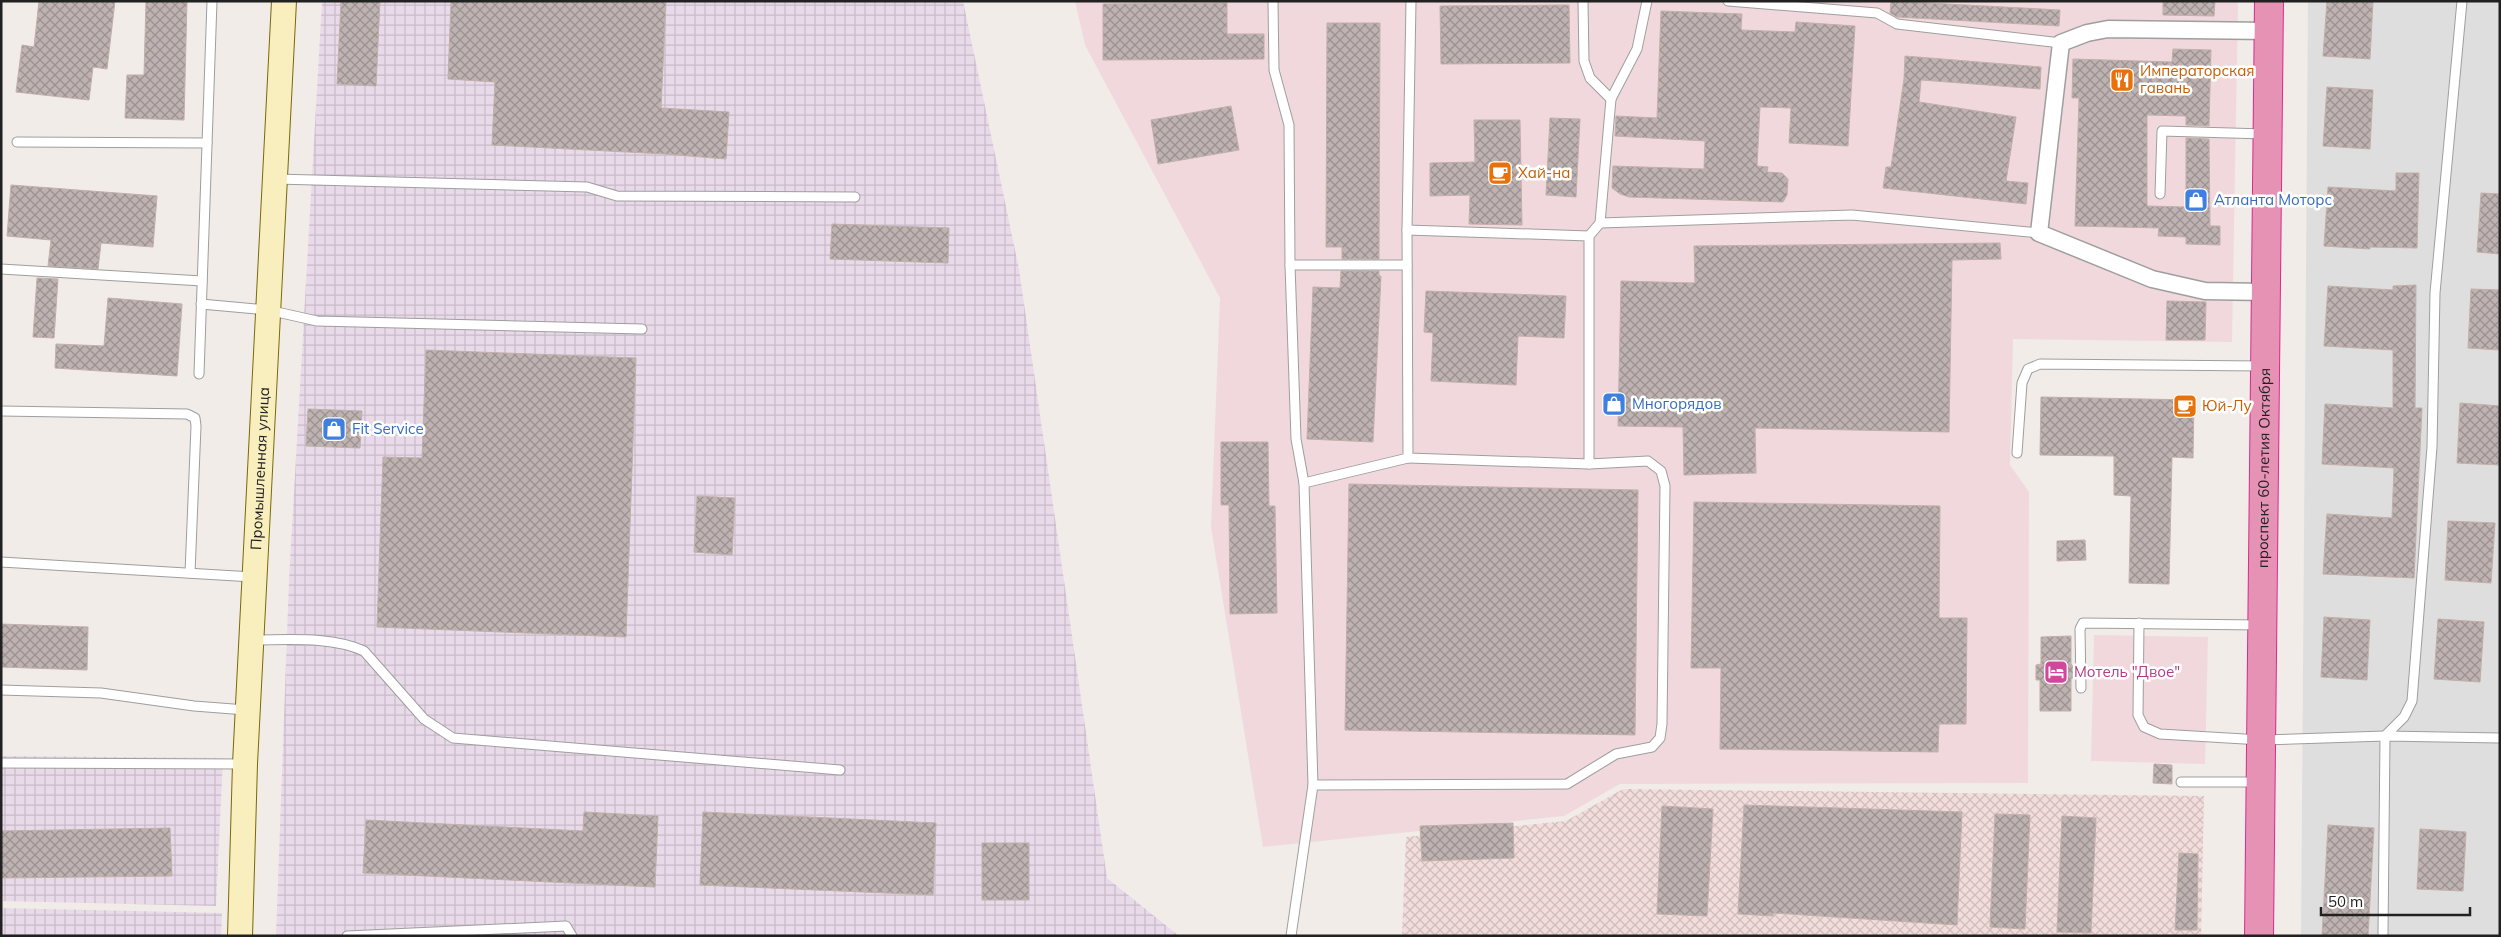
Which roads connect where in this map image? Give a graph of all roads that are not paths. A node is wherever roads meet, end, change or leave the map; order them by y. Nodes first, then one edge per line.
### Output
1 (212, 1) edge
2 (284, 1) edge
3 (1273, 1) edge
4 (1411, 1) edge
5 (1583, 1) edge
6 (1647, 1) edge
7 (1728, 1) edge
8 (2269, 1) edge
9 (2462, 1) edge
10 (2269, 31) junction
11 (2061, 43) junction
12 (1611, 99) junction
13 (2268, 134) junction
14 (17, 142) dead end
15 (207, 144) junction
16 (275, 179) junction
17 (2160, 194) dead end
18 (855, 197) dead end
19 (1600, 223) junction
20 (1407, 230) junction
21 (2039, 233) junction
22 (1588, 236) junction
23 (1407, 264) junction
24 (1290, 265) junction
25 (1, 269) edge
26 (202, 282) junction
27 (2266, 292) junction
28 (201, 304) junction
29 (268, 310) junction
30 (642, 329) dead end
31 (2265, 366) junction
32 (199, 374) dead end
33 (1, 411) edge
34 (2017, 453) dead end
35 (1408, 458) junction
36 (1589, 464) junction
37 (1304, 482) junction
38 (1, 562) edge
39 (190, 573) junction
40 (255, 577) junction
41 (2138, 623) junction
42 (2262, 625) junction
43 (253, 640) junction
44 (2081, 688) dead end
45 (1, 690) edge
46 (249, 710) junction
47 (2385, 736) junction
48 (2500, 738) edge
49 (2260, 740) junction
50 (1, 763) edge
51 (246, 764) junction
52 (840, 770) dead end
53 (2181, 782) dead end
54 (2260, 782) junction
55 (1313, 785) junction
56 (240, 936) edge
57 (347, 936) edge
58 (572, 936) edge
59 (1291, 936) edge
60 (2258, 936) edge
61 (2383, 936) edge

1 - 15 lane
2 - 16 street, Промышленная улица
3 - 24 lane
4 - 20 lane
5 - 12 lane
6 - 12 lane
7 - 11 lane
8 - 10 highway, проспект 60-летия Октября
9 - 47 lane
10 - 11 street
10 - 13 highway, проспект 60-летия Октября
11 - 21 street
12 - 19 lane
13 - 17 lane
13 - 27 highway, проспект 60-летия Октября
14 - 15 lane
15 - 26 lane
16 - 18 lane
16 - 29 street, Промышленная улица
19 - 21 lane
19 - 22 lane
20 - 22 lane
20 - 23 lane
21 - 27 street
22 - 36 lane
23 - 24 lane
23 - 35 lane
24 - 37 lane
25 - 26 lane
26 - 28 lane
27 - 31 highway, проспект 60-летия Октября
28 - 29 lane
28 - 32 lane
29 - 30 lane
29 - 40 street, Промышленная улица
31 - 34 lane
31 - 42 highway, проспект 60-летия Октября
33 - 39 lane
35 - 36 lane
35 - 37 lane
36 - 55 lane
37 - 55 lane
38 - 39 lane
39 - 40 lane
40 - 43 street, Промышленная улица
41 - 42 lane
41 - 44 lane
41 - 49 lane
42 - 49 highway, проспект 60-летия Октября
43 - 46 street, Промышленная улица
43 - 52 lane
45 - 46 lane
46 - 51 street, Промышленная улица
47 - 48 lane
47 - 49 lane
47 - 61 lane
49 - 54 highway, проспект 60-летия Октября
50 - 51 lane
51 - 56 street, Промышленная улица
53 - 54 lane
54 - 60 highway, проспект 60-летия Октября
55 - 59 lane
57 - 58 lane

